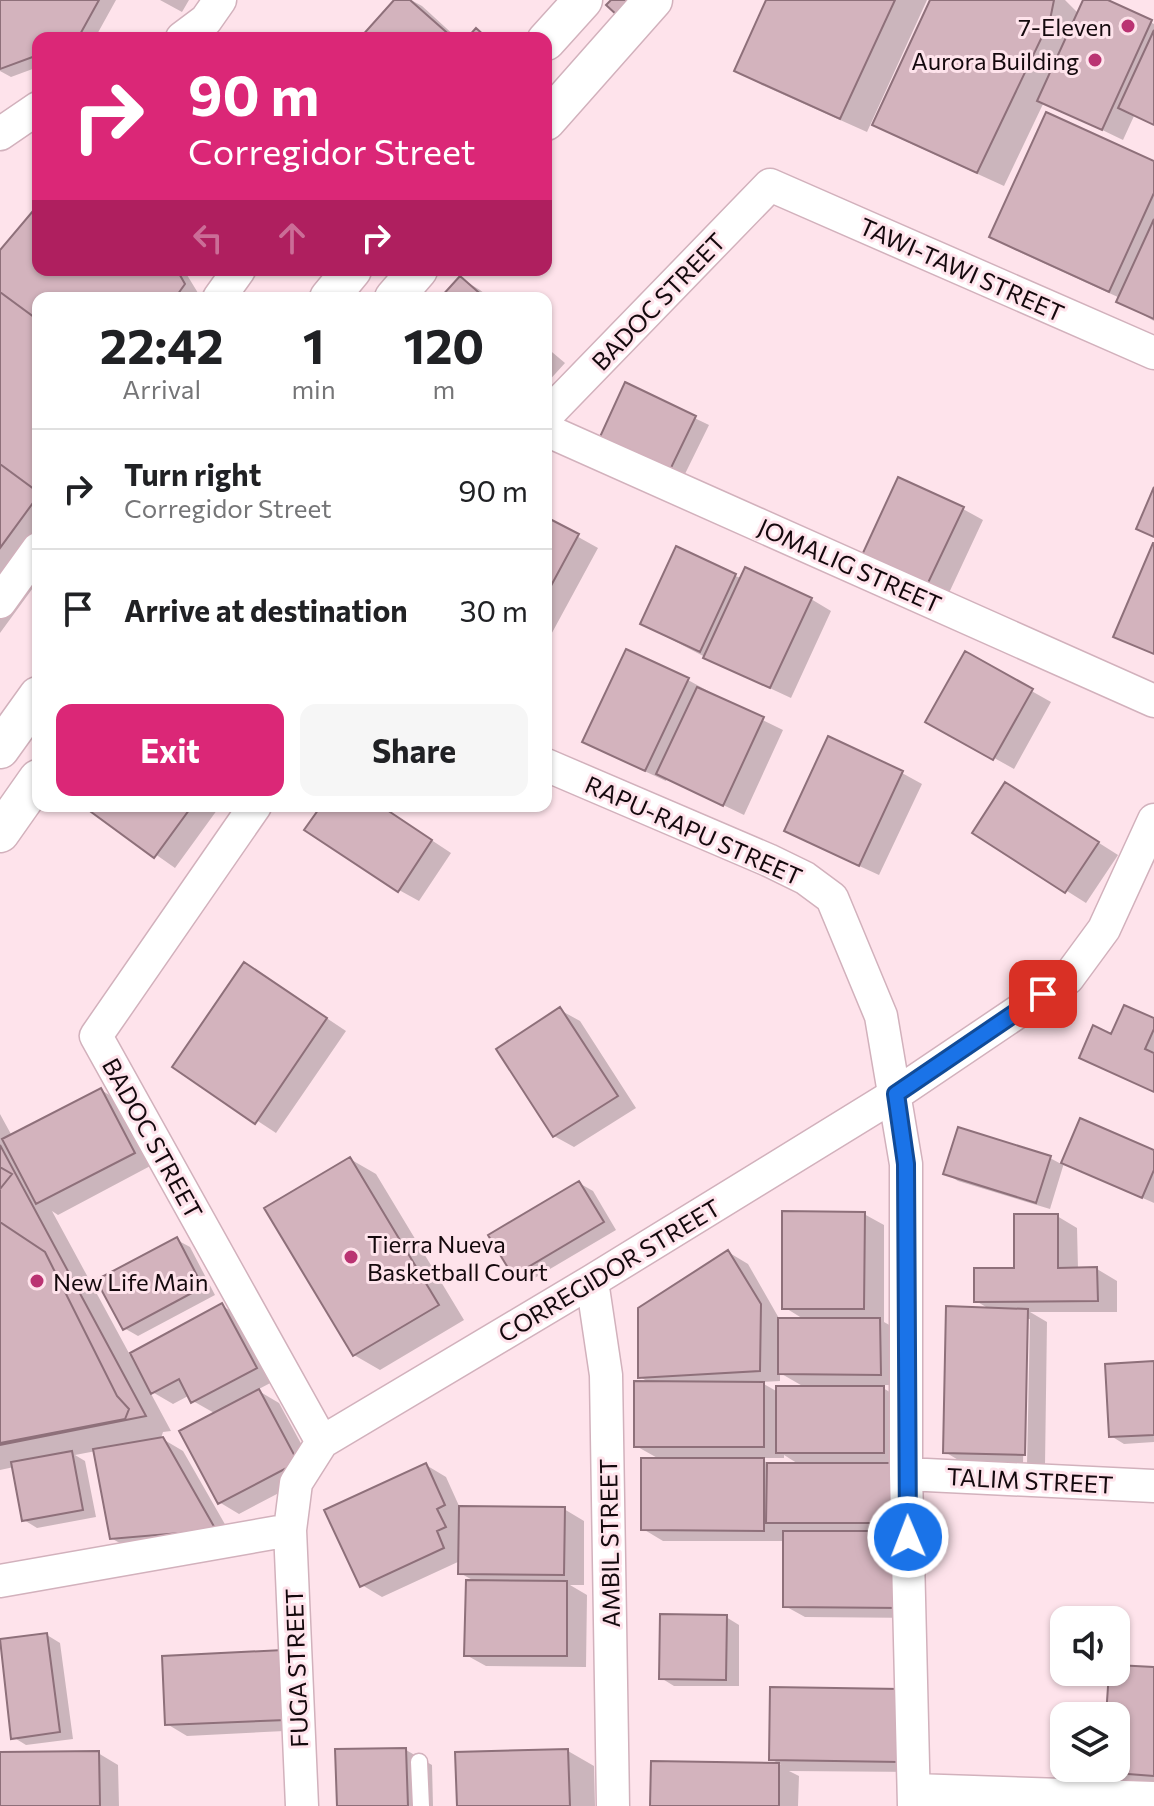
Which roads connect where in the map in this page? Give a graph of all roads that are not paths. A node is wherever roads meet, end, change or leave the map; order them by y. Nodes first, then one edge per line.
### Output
1 (220, 0) edge
2 (583, 0) edge
3 (653, 0) edge
4 (190, 32) edge
5 (552, 34) edge
6 (32, 112) edge
7 (552, 114) edge
8 (0, 134) edge
9 (770, 185) joint
10 (347, 276) edge
11 (413, 276) edge
12 (334, 292) edge
13 (399, 292) edge
14 (1154, 353) edge
15 (552, 410) edge
16 (552, 433) edge
17 (32, 557) edge
18 (0, 602) edge
19 (1154, 701) edge
20 (32, 704) edge
21 (0, 749) edge
22 (552, 768) edge
23 (32, 788) edge
24 (251, 812) edge
25 (1154, 820) edge
26 (0, 833) edge
27 (896, 1094) junction
28 (592, 1281) junction
29 (322, 1442) junction
30 (906, 1474) junction
31 (1154, 1486) edge
32 (290, 1530) junction
33 (0, 1581) edge
34 (419, 1762) dead end
35 (914, 1798) edge
36 (1154, 1798) edge
37 (302, 1806) edge
38 (421, 1806) edge
39 (613, 1806) edge

1 - 4 street
2 - 5 street
3 - 7 street
6 - 8 street
9 - 14 street, TAWI-TAWI STREET
9 - 15 street, BADOC STREET
10 - 12 street
11 - 13 street
16 - 19 street, JOMALIG STREET
17 - 18 street
20 - 21 street
22 - 27 street, RAPU-RAPU STREET
23 - 26 street
24 - 29 street, BADOC STREET
25 - 27 street, CORREGIDOR STREET
27 - 28 street, CORREGIDOR STREET
27 - 30 street, RAPU-RAPU STREET
28 - 29 street, CORREGIDOR STREET
28 - 39 street, AMBIL STREET
29 - 32 street, CORREGIDOR STREET
30 - 31 street, TALIM STREET
30 - 35 street, RAPU-RAPU STREET
32 - 33 street
32 - 37 street, FUGA STREET
34 - 38 lane
35 - 36 street

